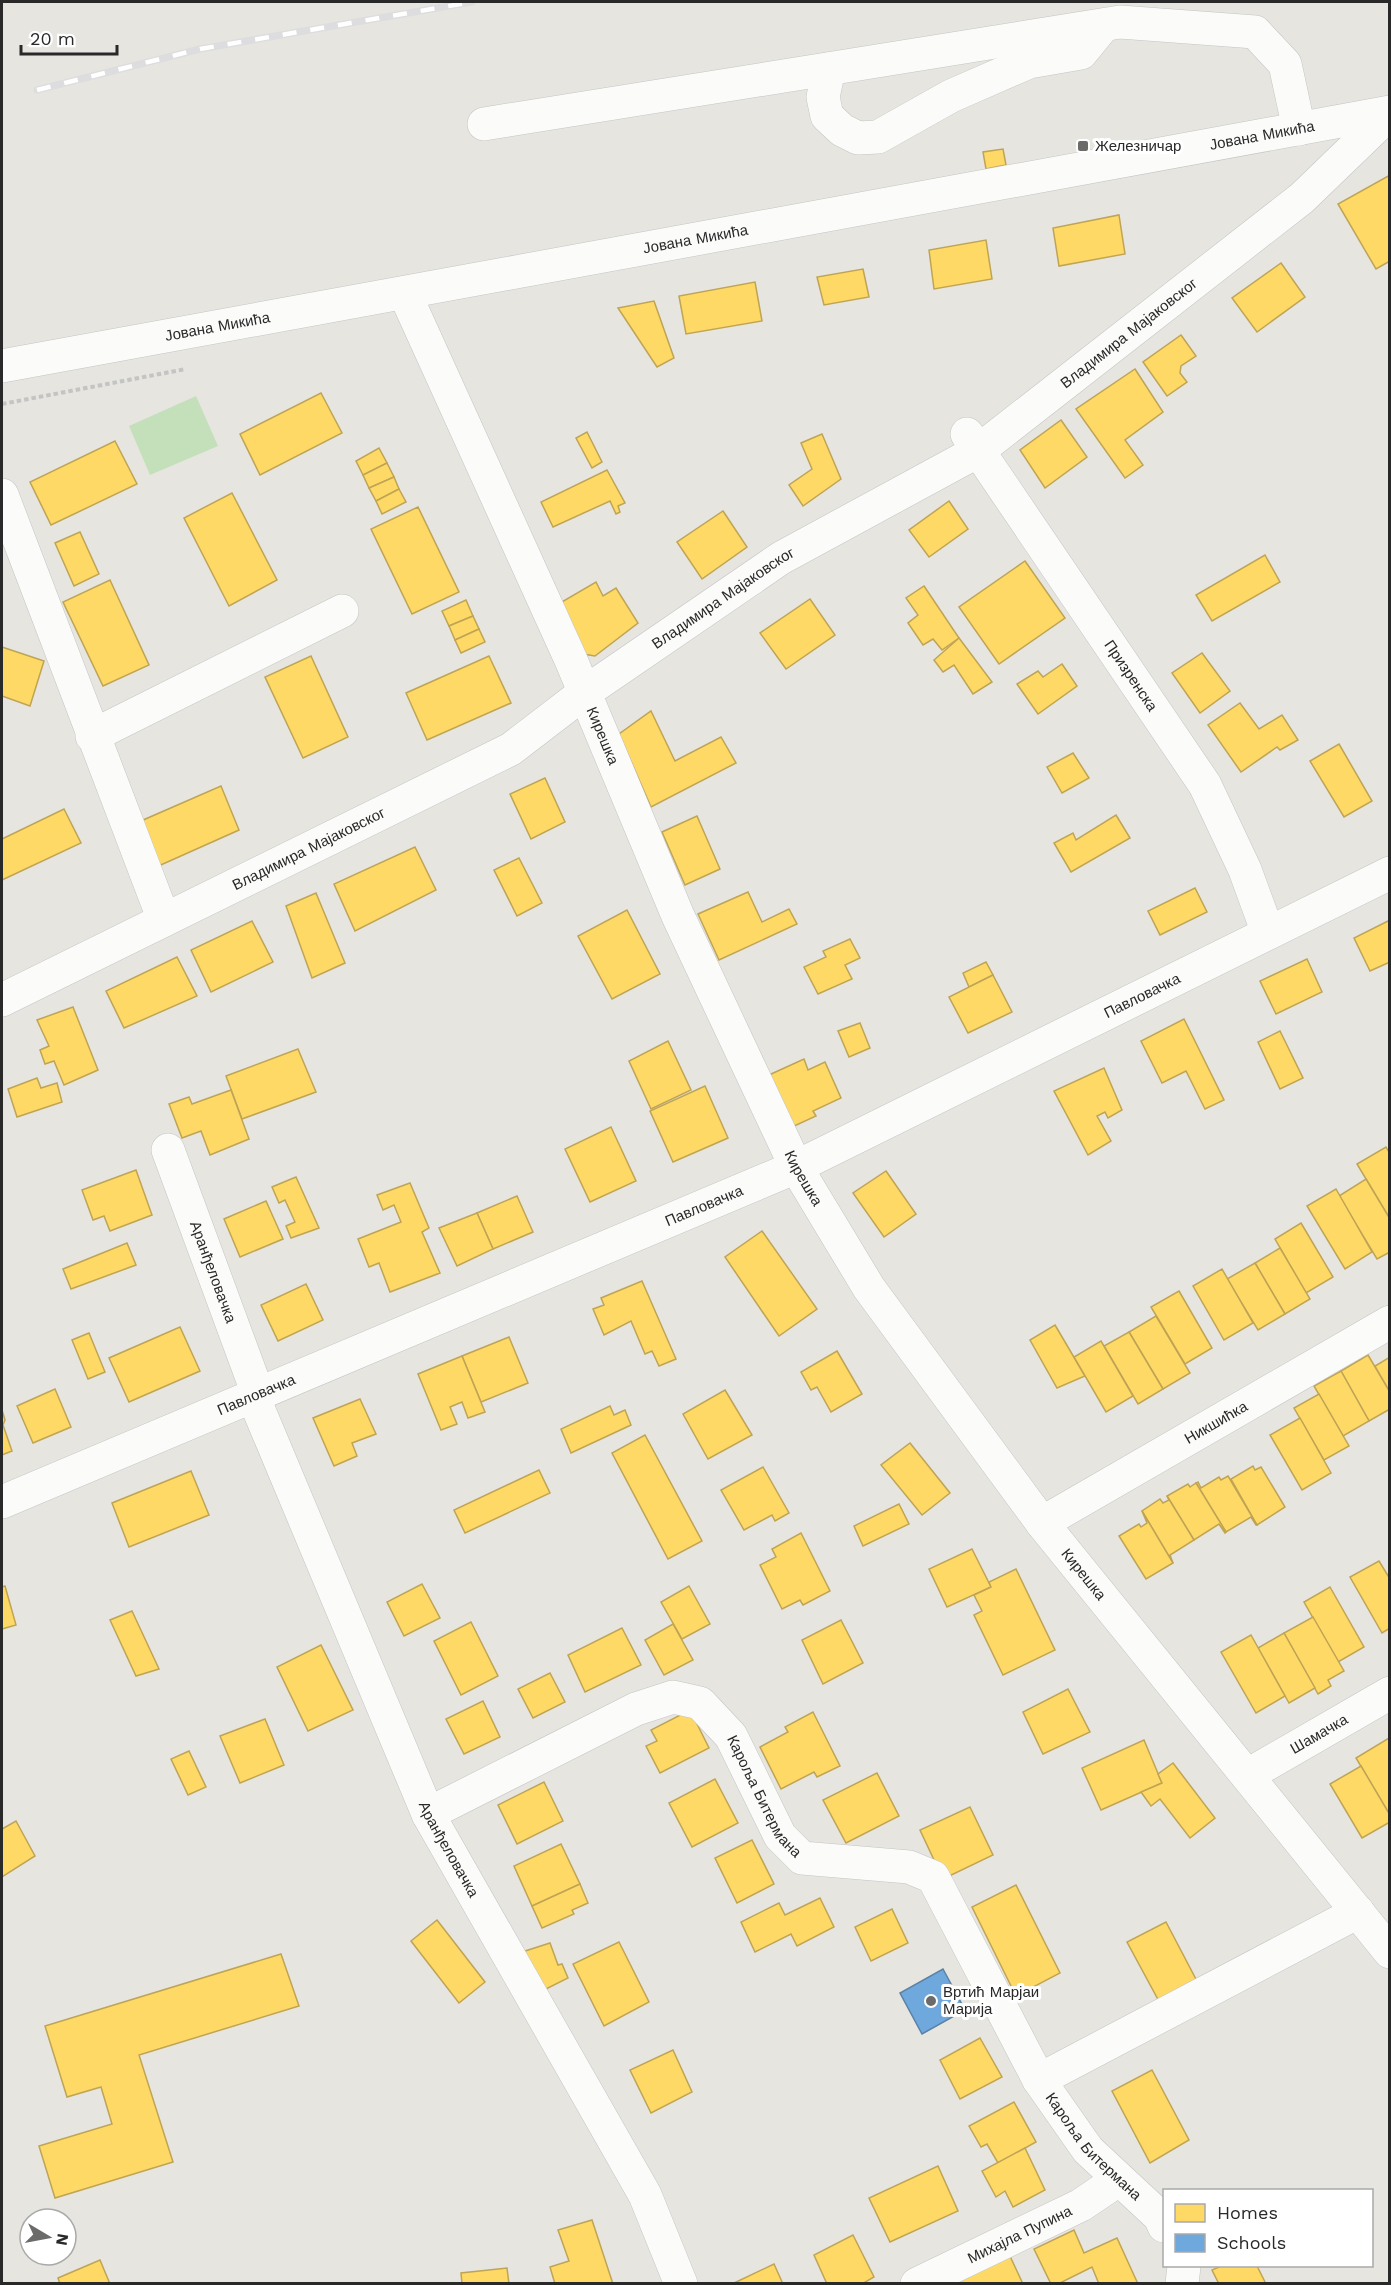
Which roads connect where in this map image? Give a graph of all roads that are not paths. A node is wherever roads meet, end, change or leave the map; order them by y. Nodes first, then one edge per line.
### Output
1 (1104, 25) junction
2 (829, 69) junction
3 (1389, 113) edge
4 (484, 124) dead end
5 (1299, 129) junction
6 (405, 294) junction
7 (2, 366) edge
8 (973, 442) junction
9 (2, 495) edge
10 (342, 611) dead end
11 (584, 693) junction
12 (92, 736) junction
13 (1389, 873) edge
14 (164, 920) junction
15 (1268, 933) junction
16 (2, 1000) edge
17 (168, 1150) dead end
18 (796, 1167) junction
19 (1389, 1322) edge
20 (256, 1395) junction
21 (2, 1502) edge
22 (1042, 1523) junction
23 (1389, 1693) edge
24 (1248, 1775) junction
25 (428, 1814) junction
26 (1358, 1912) junction
27 (1389, 1952) edge
28 (1039, 2080) junction
29 (1118, 2180) junction
30 (1163, 2224) edge
31 (1184, 2267) edge
32 (681, 2283) edge
33 (917, 2283) edge
34 (1182, 2283) edge

1 - 2 street
1 - 2 street
1 - 5 street
2 - 4 street
3 - 5 street, Јована Микића
3 - 8 street, Владимира Мајаковског
5 - 6 street, Јована Микића
6 - 7 street, Јована Микића
6 - 11 street, Кирешка
8 - 11 street, Владимира Мајаковског
8 - 15 street, Призренска
9 - 12 street
10 - 12 street
11 - 14 street, Владимира Мајаковског
11 - 18 street, Кирешка
12 - 14 street
13 - 15 street, Павловачка
14 - 16 street, Владимира Мајаковског
15 - 18 street, Павловачка
17 - 20 street, Аранђеловачка
18 - 20 street, Павловачка
18 - 22 street, Кирешка
19 - 22 street, Никшићка
20 - 21 street, Павловачка
20 - 25 street, Аранђеловачка
22 - 24 street, Кирешка
23 - 24 street, Шамачка
24 - 26 street, Кирешка
25 - 28 street, Кароља Битермана
25 - 32 street, Аранђеловачка
26 - 27 street, Кирешка
26 - 28 street
28 - 29 street, Кароља Битермана
29 - 30 street, Кароља Битермана
29 - 33 street, Михајла Пупина
31 - 34 street

